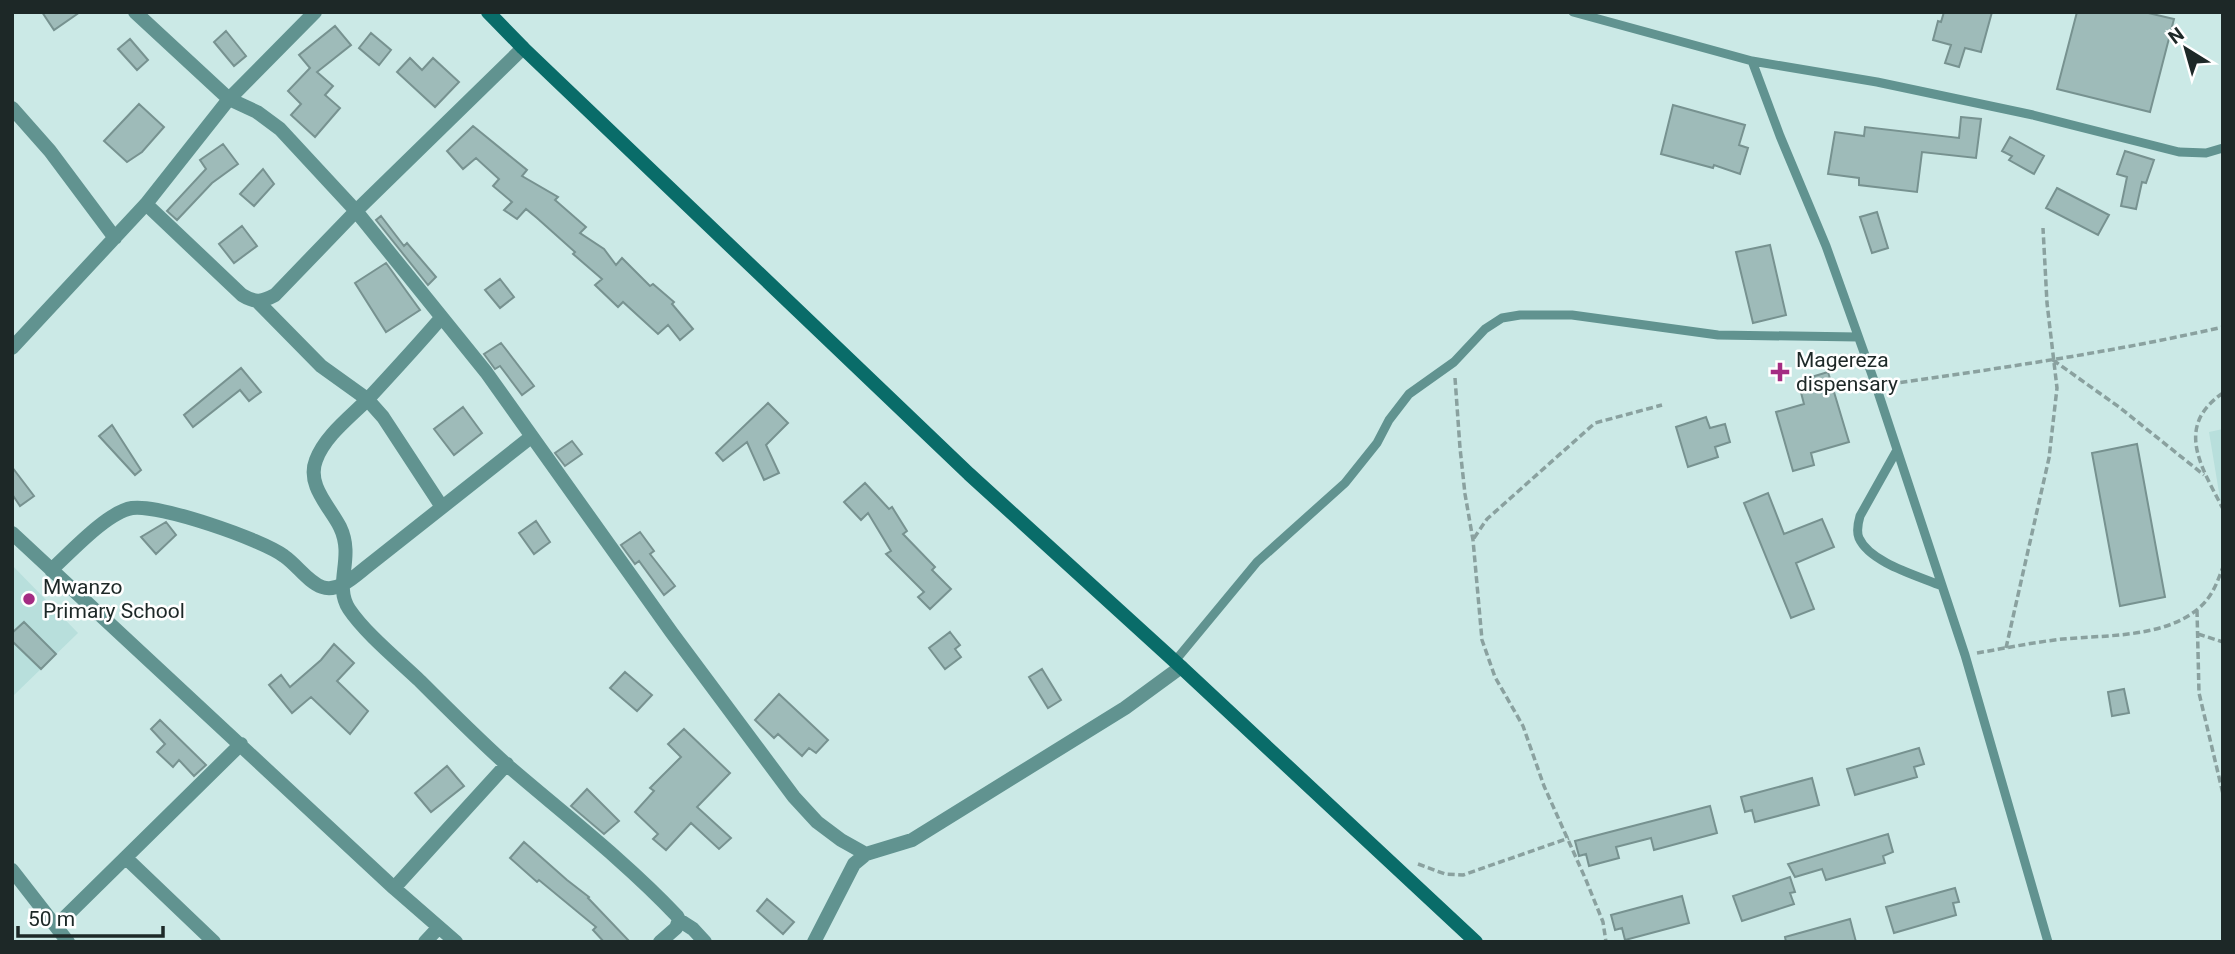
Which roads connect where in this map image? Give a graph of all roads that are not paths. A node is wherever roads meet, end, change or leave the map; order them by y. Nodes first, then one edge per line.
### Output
1 (135, 12) edge
2 (315, 12) edge
3 (488, 12) edge
4 (1573, 12) edge
5 (523, 48) junction
6 (1752, 61) junction
7 (229, 99) junction
8 (12, 108) edge
9 (2223, 148) edge
10 (146, 204) junction
11 (356, 211) junction
12 (115, 238) junction
13 (258, 302) junction
14 (441, 318) junction
15 (1858, 337) junction
16 (12, 348) edge
17 (367, 399) junction
18 (531, 437) junction
19 (1897, 450) junction
20 (442, 507) junction
21 (12, 533) edge
22 (51, 569) junction
23 (342, 585) junction
24 (1942, 586) junction
25 (1178, 664) junction
26 (241, 744) junction
27 (507, 764) junction
28 (866, 854) junction
29 (126, 858) junction
30 (12, 870) edge
31 (394, 888) junction
32 (679, 920) junction
33 (56, 926) junction
34 (439, 927) junction
35 (708, 941) edge
36 (68, 942) edge
37 (214, 942) edge
38 (425, 942) edge
39 (456, 942) edge
40 (660, 942) edge
41 (814, 942) edge
42 (1476, 942) edge
43 (2048, 942) edge

1 - 7 street
2 - 7 street
3 - 5 street
4 - 6 lane
5 - 11 street
5 - 25 street
6 - 9 lane
6 - 15 lane
7 - 10 street
7 - 11 street
8 - 12 street
10 - 12 street
10 - 13 street
11 - 13 street
11 - 14 street
12 - 16 street
13 - 17 street
14 - 17 street
14 - 18 street
15 - 19 lane
15 - 25 lane
17 - 20 street
17 - 23 street
18 - 20 street
18 - 28 street
19 - 24 lane
19 - 24 lane
20 - 23 street
21 - 22 street
22 - 23 street
22 - 26 street
23 - 27 street
24 - 43 lane
25 - 28 street
25 - 42 street
26 - 29 street
26 - 31 street
27 - 31 street
27 - 32 street
28 - 41 street
29 - 33 street
29 - 37 street
30 - 33 street
31 - 34 street
32 - 35 street
32 - 40 street
33 - 36 street
34 - 38 street
34 - 39 street

